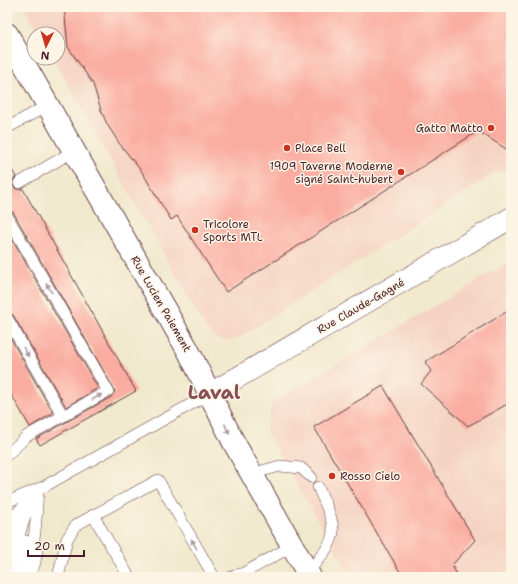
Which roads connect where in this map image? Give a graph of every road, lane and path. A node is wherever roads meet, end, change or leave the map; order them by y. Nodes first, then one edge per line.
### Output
1 (7, 34) edge
2 (48, 105) junction
3 (7, 128) edge
4 (74, 151) junction
5 (19, 183) dead end
6 (7, 216) edge
7 (511, 218) edge
8 (7, 318) edge
9 (210, 393) junction
10 (64, 416) junction
11 (7, 455) edge
12 (251, 474) junction
13 (311, 477) dead end
14 (318, 487) dead end
15 (38, 490) junction
16 (7, 502) edge
17 (7, 513) edge
18 (94, 515) junction
19 (7, 524) edge
20 (7, 539) edge
21 (292, 546) junction
22 (7, 554) edge
23 (7, 566) edge
24 (309, 574) edge
25 (127, 575) edge
26 (242, 575) edge
27 (10, 577) edge
28 (26, 577) edge
29 (58, 577) edge
30 (214, 577) edge
31 (231, 577) edge

1 - 2 street, Rue Lucien Paiement
2 - 3 lane
2 - 4 street, Rue Lucien Paiement
4 - 5 lane
4 - 9 street, Rue Lucien Paiement
10 -> 6 lane
7 - 9 street, Rue Claude-Gagné
8 -> 10 lane
9 -> 12 street, Rue Lucien Paiement
9 - 15 lane
10 - 11 lane
12 - 13 lane
12 - 21 street, Rue Lucien Paiement
14 - 24 lane
15 - 16 lane
15 - 17 lane
15 - 19 lane
15 - 20 lane
15 - 22 lane
15 - 23 lane
15 - 27 lane
15 - 28 lane
18 - 25 lane
18 - 29 lane
30 -> 18 lane
21 - 24 street, Rue Lucien Paiement
21 - 26 lane
26 - 31 lane

